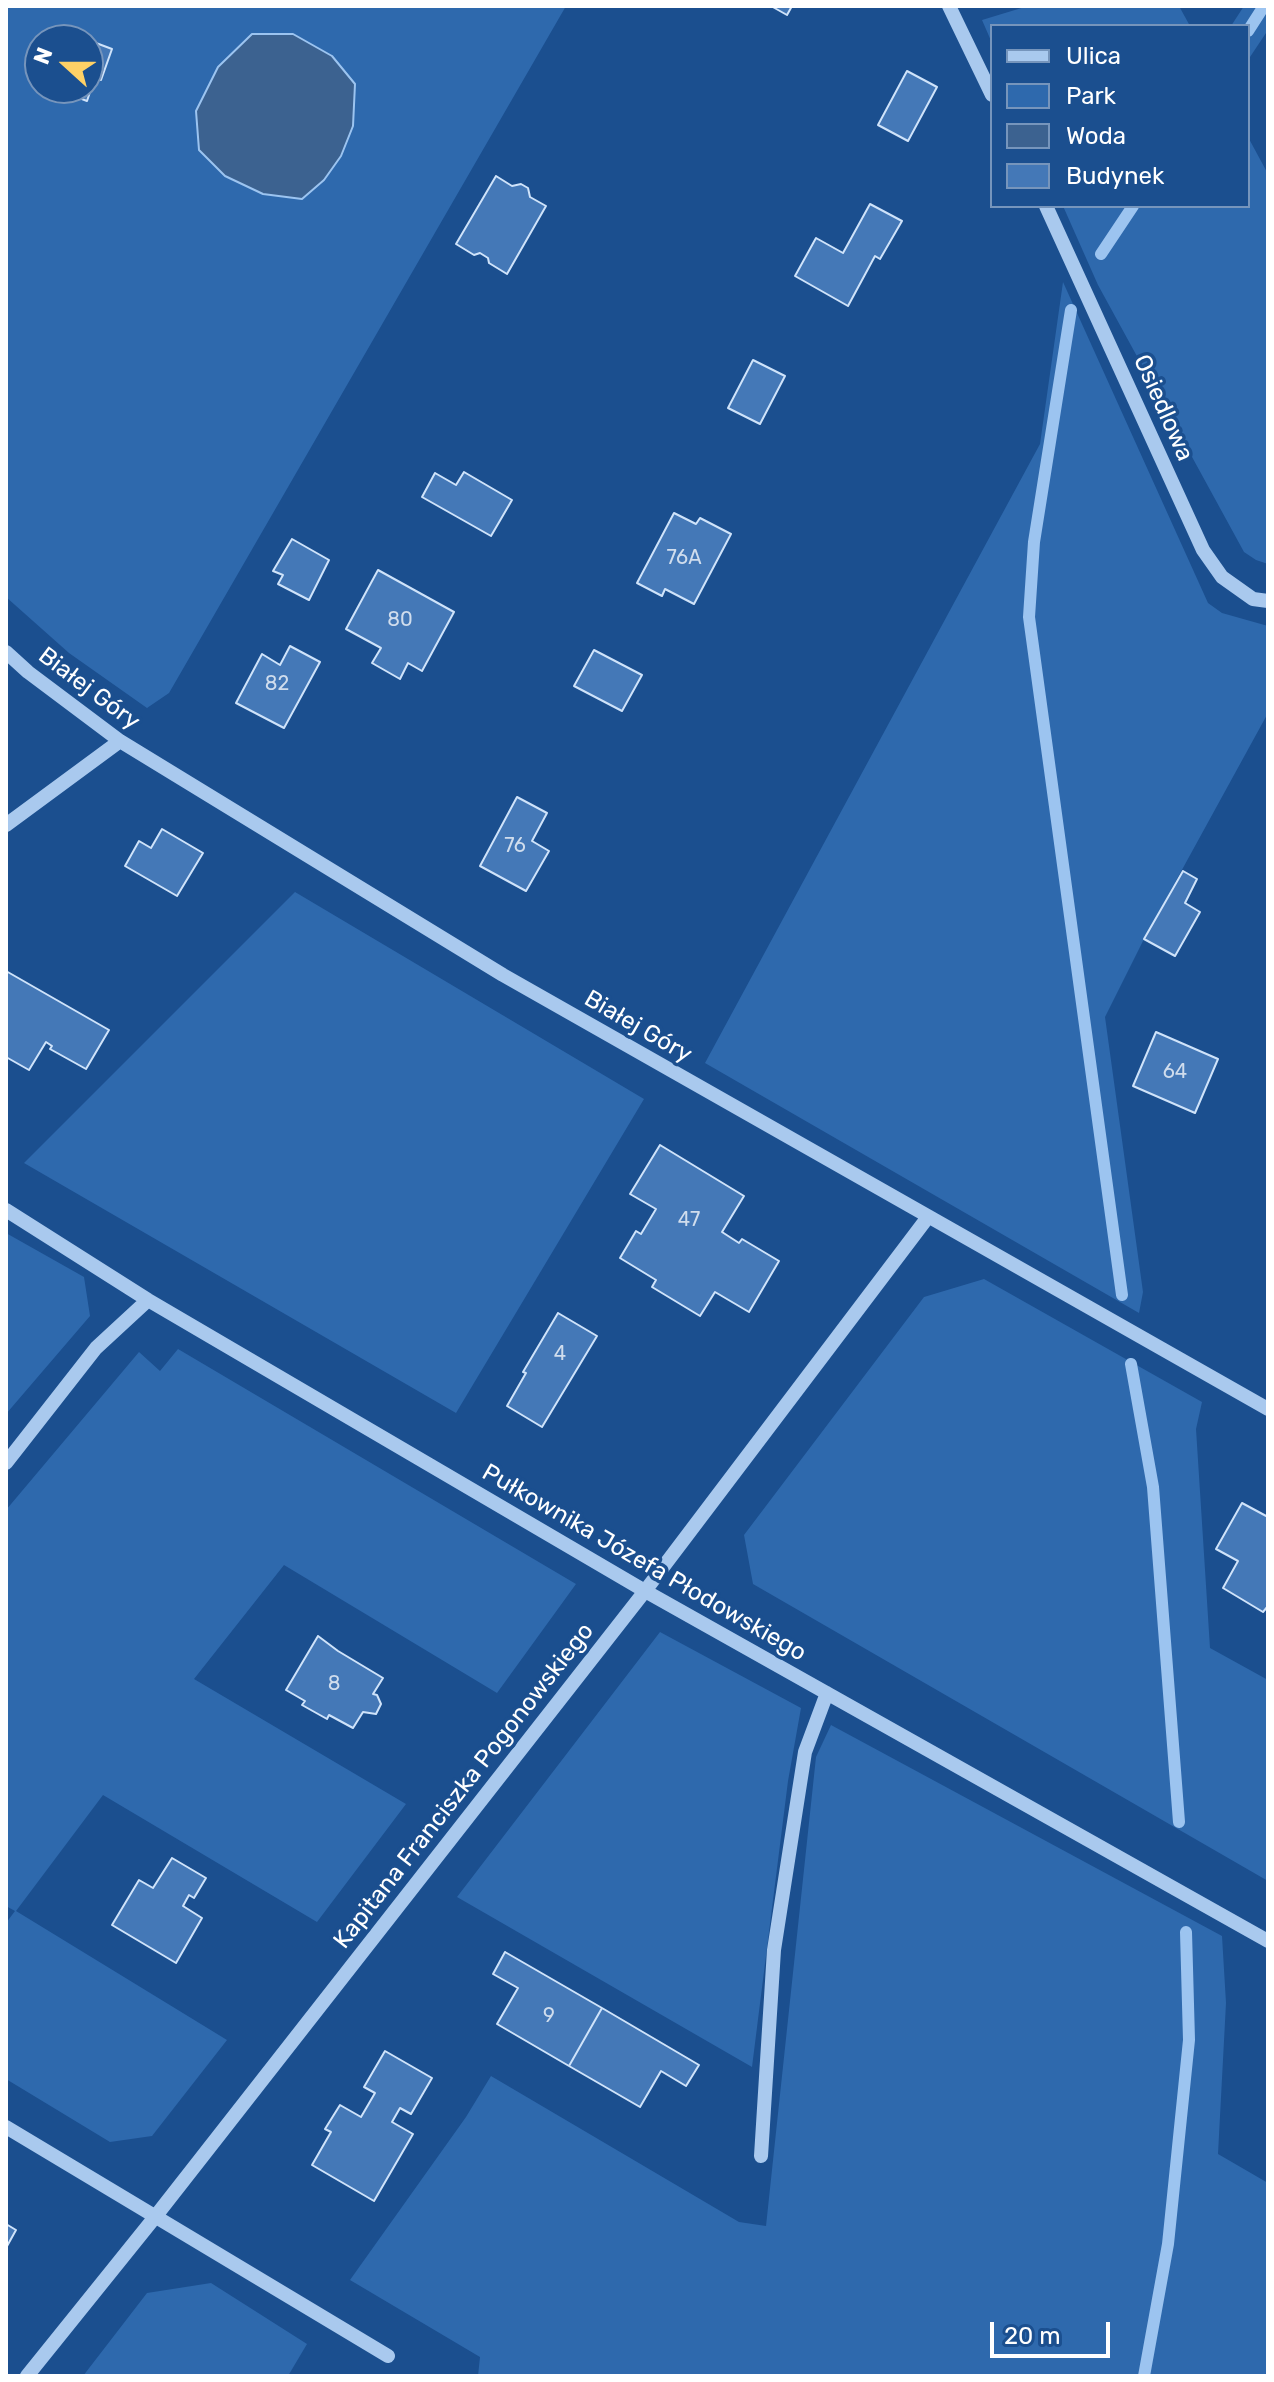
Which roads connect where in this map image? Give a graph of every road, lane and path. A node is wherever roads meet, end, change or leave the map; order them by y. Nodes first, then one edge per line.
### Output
1 (949, 6) edge
2 (990, 91) edge
3 (1047, 208) edge
4 (1268, 601) edge
5 (6, 652) edge
6 (120, 741) junction
7 (6, 825) edge
8 (6, 1210) edge
9 (928, 1217) junction
10 (148, 1300) junction
11 (1268, 1409) edge
12 (6, 1463) edge
13 (645, 1591) junction
14 (827, 1693) junction
15 (1268, 1941) edge
16 (6, 2127) edge
17 (761, 2156) dead end
18 (155, 2217) junction
19 (388, 2356) dead end
20 (27, 2376) edge

1 - 2 street
3 - 4 street, Osiedlowa
5 - 6 street, Białej Góry
6 - 7 street
6 - 9 street, Białej Góry
8 - 10 street, Pułkownika Józefa Płodowskiego
9 - 11 street, Białej Góry
9 - 13 street, Kapitana Franciszka Pogonowskiego
10 - 12 street
10 - 13 street, Pułkownika Józefa Płodowskiego
13 - 14 street, Pułkownika Józefa Płodowskiego
13 - 18 street, Kapitana Franciszka Pogonowskiego
14 - 15 street, Pułkownika Józefa Płodowskiego
14 - 17 street
16 - 18 street
18 - 19 street
18 - 20 street, Kapitana Franciszka Pogonowskiego

